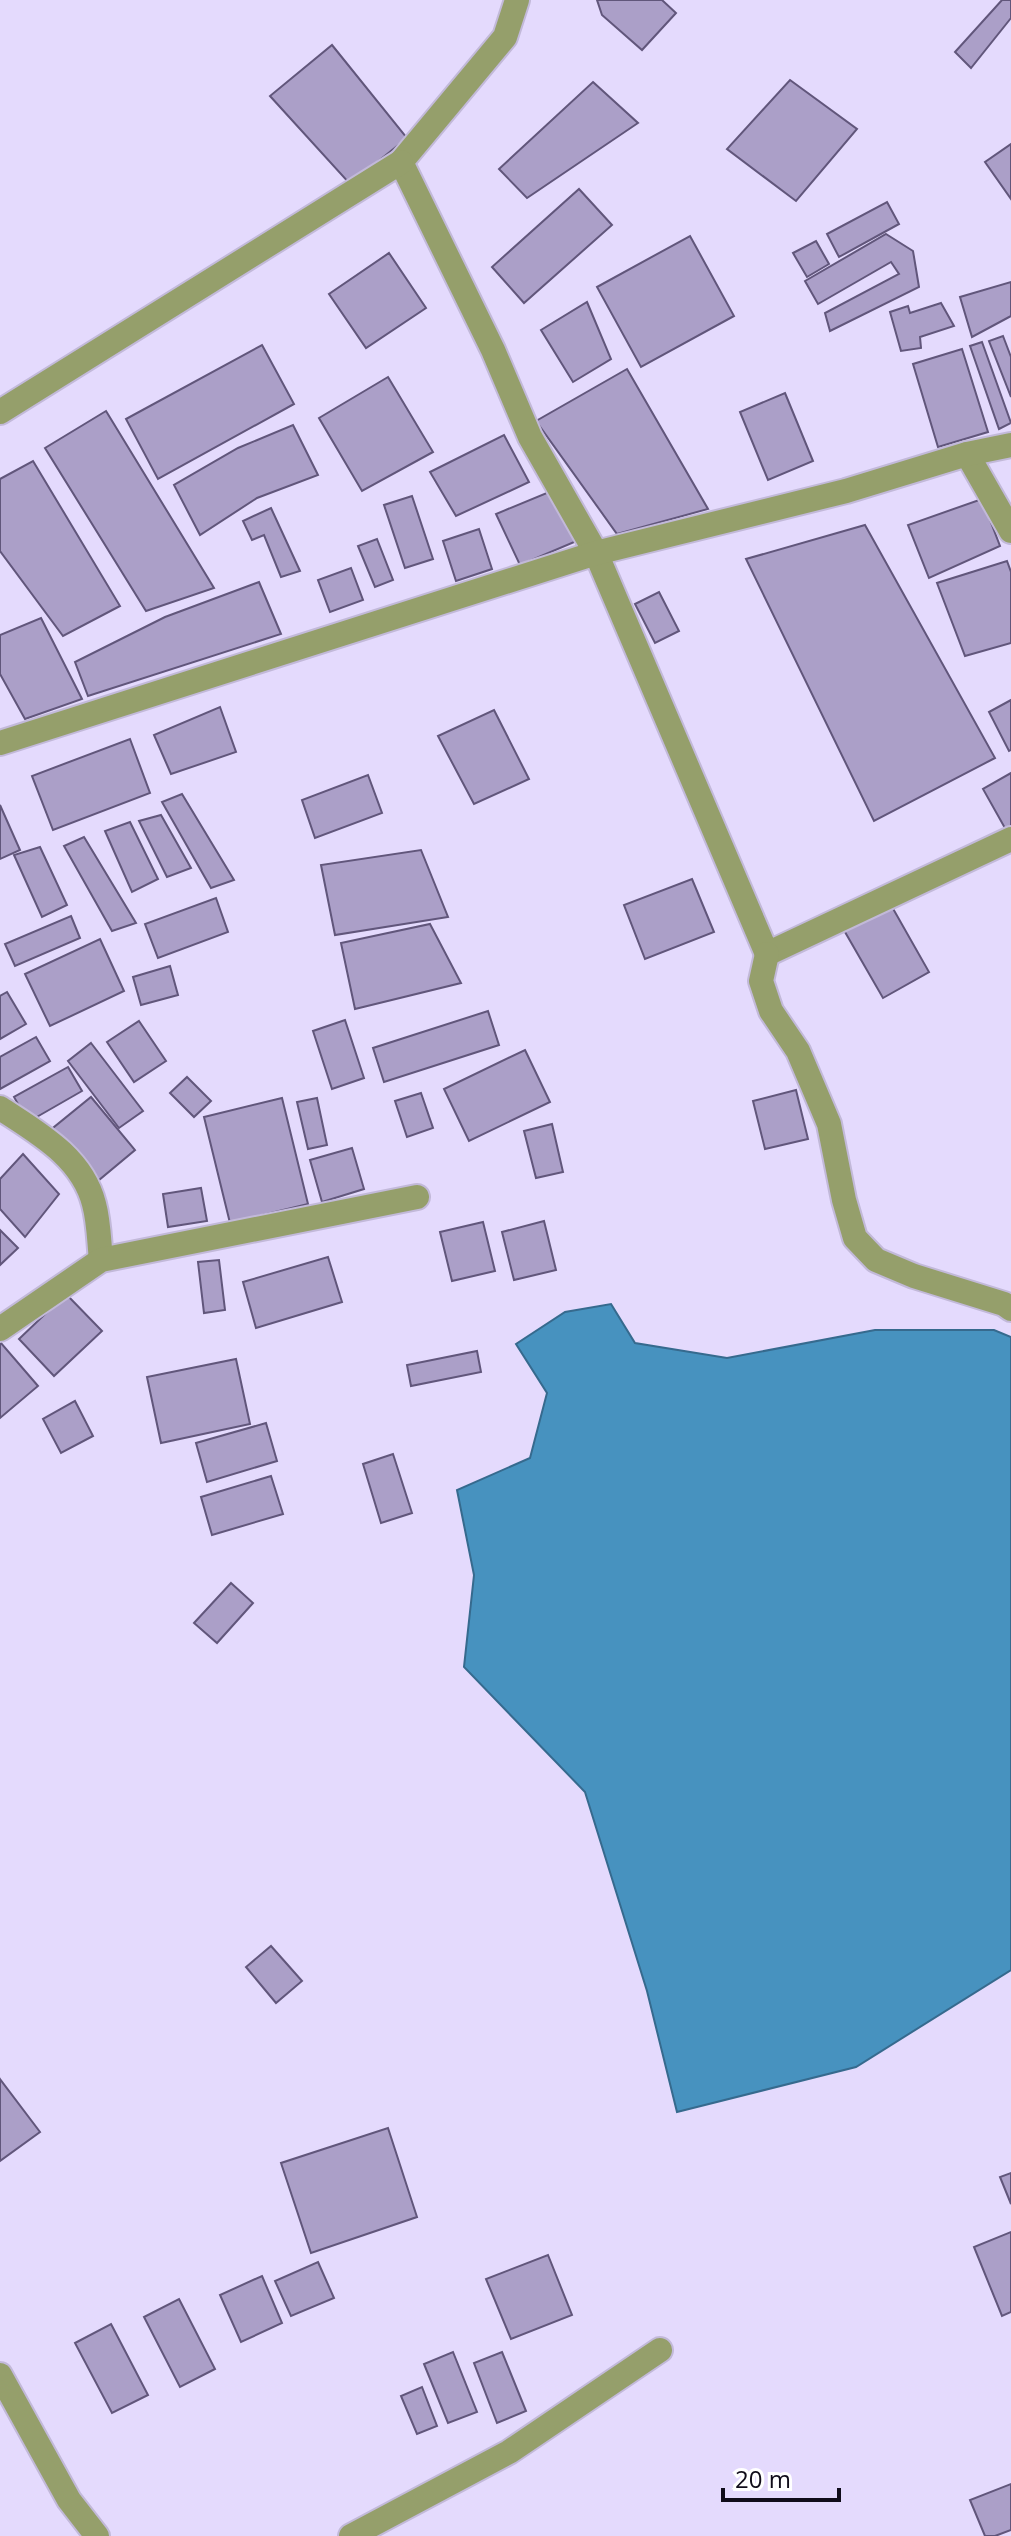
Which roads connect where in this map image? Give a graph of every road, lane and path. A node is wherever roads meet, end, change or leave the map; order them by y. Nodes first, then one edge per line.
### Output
1 (517, 0) edge
2 (401, 162) junction
3 (0, 412) edge
4 (1011, 445) edge
5 (967, 454) junction
6 (1011, 531) edge
7 (596, 553) junction
8 (0, 743) edge
9 (1011, 839) edge
10 (767, 954) junction
11 (0, 1108) edge
12 (417, 1197) dead end
13 (101, 1260) junction
14 (1011, 1309) edge
15 (0, 1329) edge
16 (660, 2350) dead end
17 (0, 2375) edge
18 (97, 2536) edge
19 (351, 2536) edge

1 - 2 street
2 - 3 street
2 - 7 street
4 - 5 street
5 - 6 street
5 - 7 street
7 - 8 street
7 - 10 street
9 - 10 street
10 - 14 street
11 - 13 street
12 - 13 street
13 - 15 street
16 - 19 street
17 - 18 street

